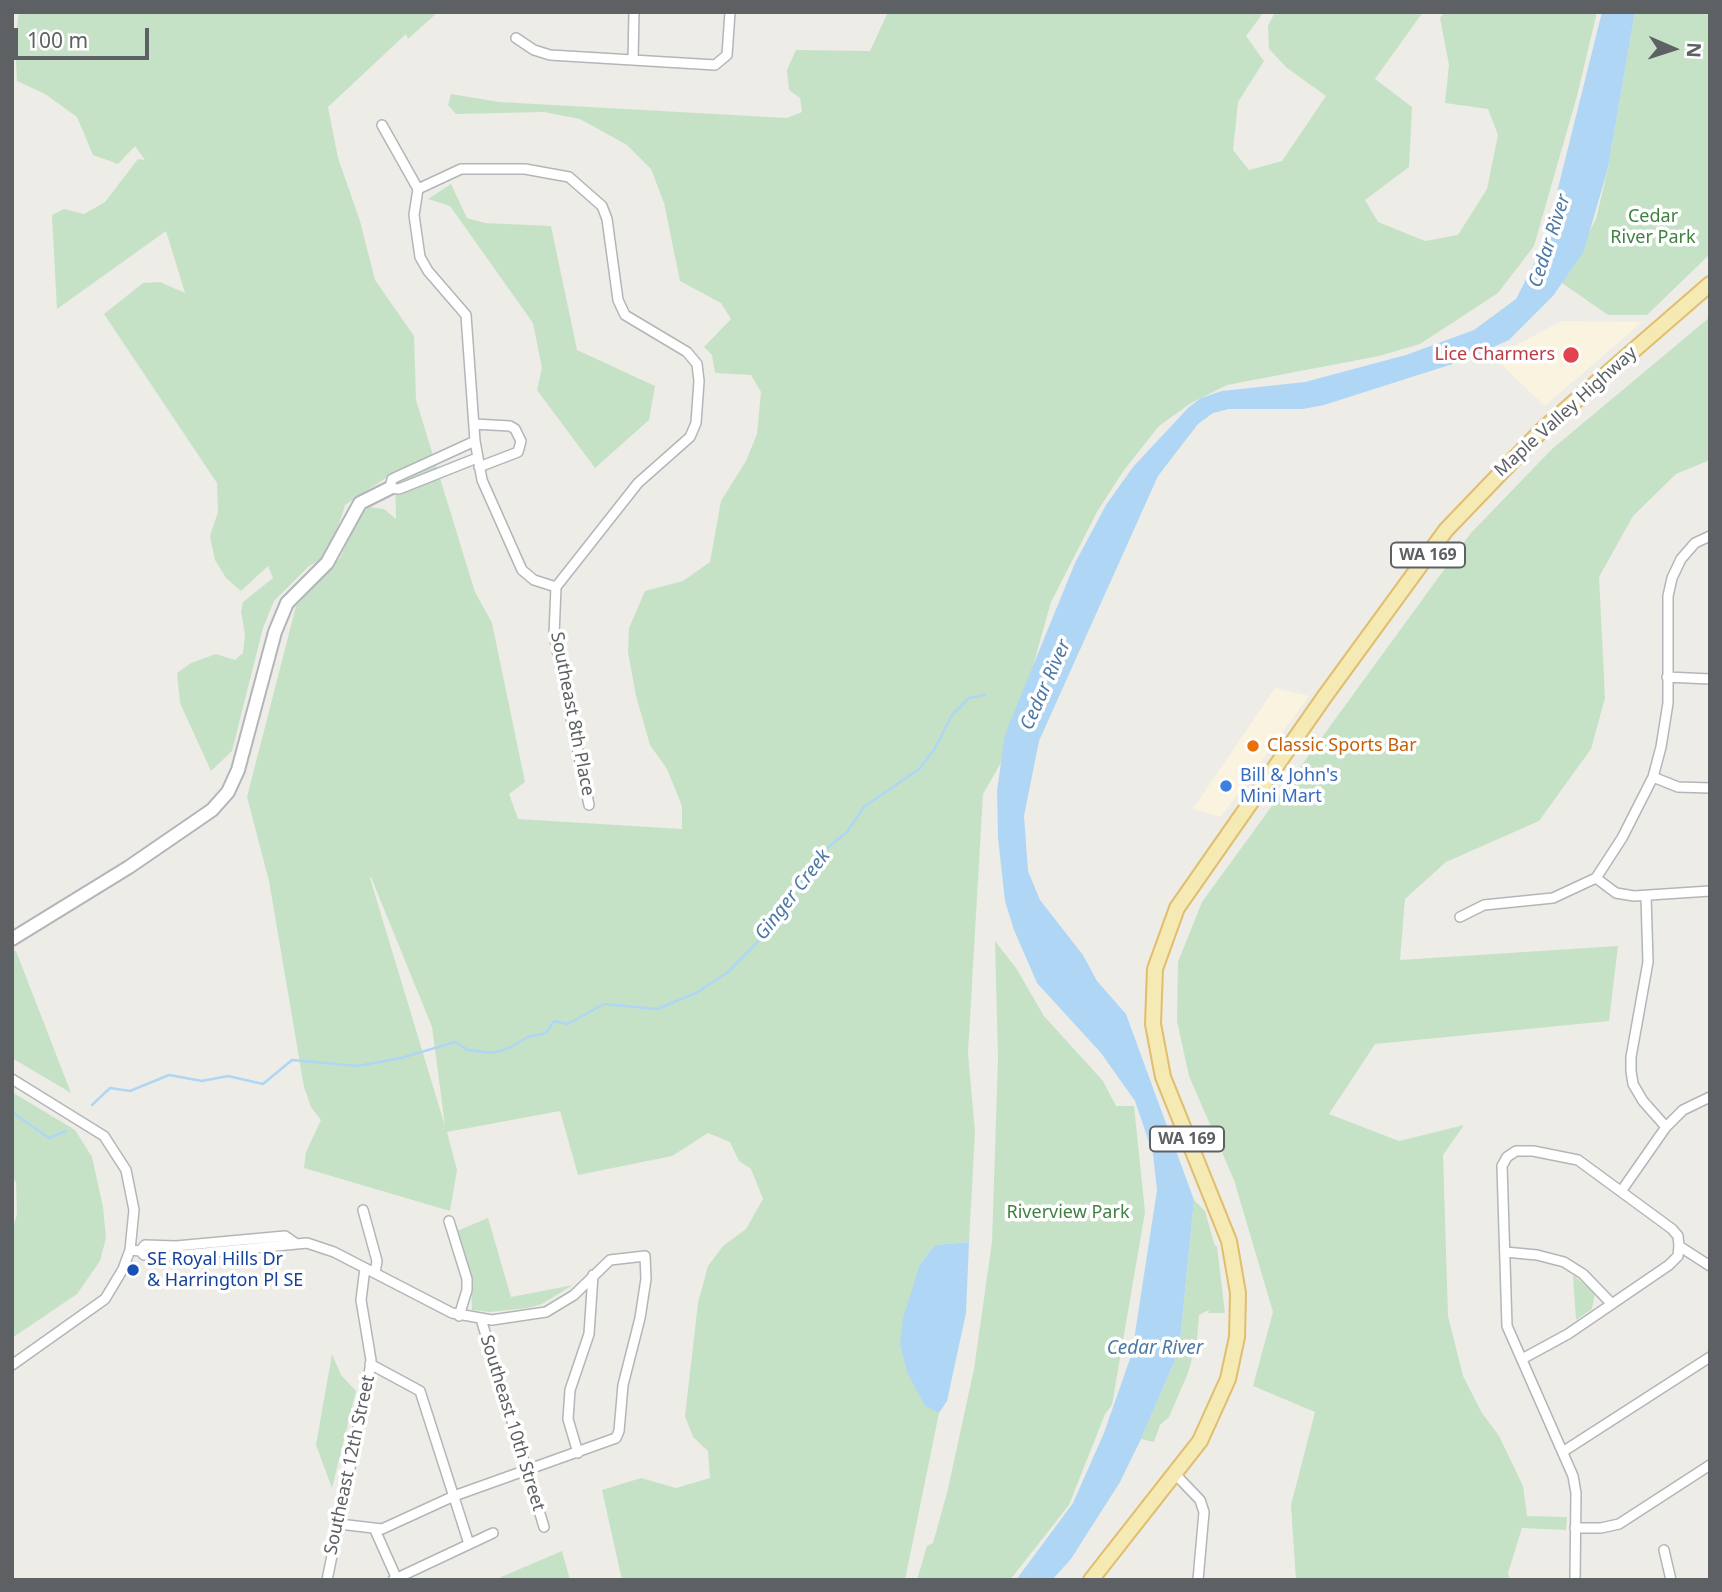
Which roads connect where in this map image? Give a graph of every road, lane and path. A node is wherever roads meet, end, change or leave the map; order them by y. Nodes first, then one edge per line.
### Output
1 (634, 12) edge
2 (730, 12) edge
3 (516, 38) dead end
4 (632, 60) junction
5 (382, 125) dead end
6 (418, 188) junction
7 (1710, 285) edge
8 (474, 424) junction
9 (475, 441) junction
10 (478, 462) junction
11 (390, 488) junction
12 (1710, 536) edge
13 (556, 587) junction
14 (1667, 677) junction
15 (1710, 679) edge
16 (1653, 777) junction
17 (1710, 788) edge
18 (589, 805) dead end
19 (1596, 878) junction
20 (1710, 891) edge
21 (1646, 896) junction
22 (1460, 918) dead end
23 (12, 939) edge
24 (12, 1079) edge
25 (1710, 1097) edge
26 (1666, 1127) junction
27 (1622, 1190) junction
28 (363, 1210) dead end
29 (449, 1221) dead end
30 (1679, 1246) junction
31 (130, 1250) junction
32 (1505, 1252) junction
33 (1710, 1266) edge
34 (370, 1270) junction
35 (593, 1275) junction
36 (1611, 1303) junction
37 (459, 1316) junction
38 (481, 1319) junction
39 (1710, 1357) edge
40 (1522, 1359) junction
41 (370, 1364) junction
42 (12, 1365) edge
43 (1564, 1451) junction
44 (578, 1453) junction
45 (1710, 1465) edge
46 (526, 1471) junction
47 (1176, 1475) junction
48 (454, 1496) junction
49 (339, 1524) junction
50 (544, 1527) dead end
51 (1575, 1528) junction
52 (375, 1530) junction
53 (492, 1533) dead end
54 (469, 1544) junction
55 (1664, 1549) dead end
56 (394, 1578) edge
57 (327, 1580) edge
58 (1091, 1580) edge
59 (1198, 1580) edge
60 (1575, 1580) edge
61 (1671, 1580) edge

1 - 4 street
2 - 4 street
3 - 4 street
5 - 6 street
6 - 8 street
6 - 13 street
7 - 47 main road, Maple Valley Highway / WA 169
8 - 9 street
8 - 10 street
9 - 10 street
9 - 11 street
10 - 11 street
10 - 13 street
11 - 23 street
12 - 14 street
13 - 18 street, Southeast 8th Place
14 - 15 street
14 - 16 street
16 - 17 street
16 - 19 street
19 - 21 street
19 - 22 street
20 - 21 street
21 - 26 street
24 - 31 street
25 - 26 street
26 - 27 street
27 - 30 street
27 - 32 street
28 - 34 street, Southeast 12th Street
29 - 37 street
30 - 33 street
30 - 36 street
31 - 34 street
31 - 42 street
32 - 36 street
32 - 40 street
34 - 37 street
34 - 41 street, Southeast 12th Street
35 - 38 street
35 - 44 street
35 - 44 street
36 - 40 street
37 - 38 street
38 - 46 street, Southeast 10th Street
39 - 43 street
40 - 43 street
41 - 48 street
41 - 49 street, Southeast 12th Street
43 - 51 street
44 - 46 street
45 - 51 street
46 - 48 street
46 - 50 street, Southeast 10th Street
47 - 58 main road, Maple Valley Highway / WA 169
47 - 59 street
48 - 52 street
48 - 54 street
49 - 52 street
49 - 57 street, Southeast 12th Street
51 - 60 street
52 - 56 street
53 - 54 street
54 - 56 street
55 - 61 street

